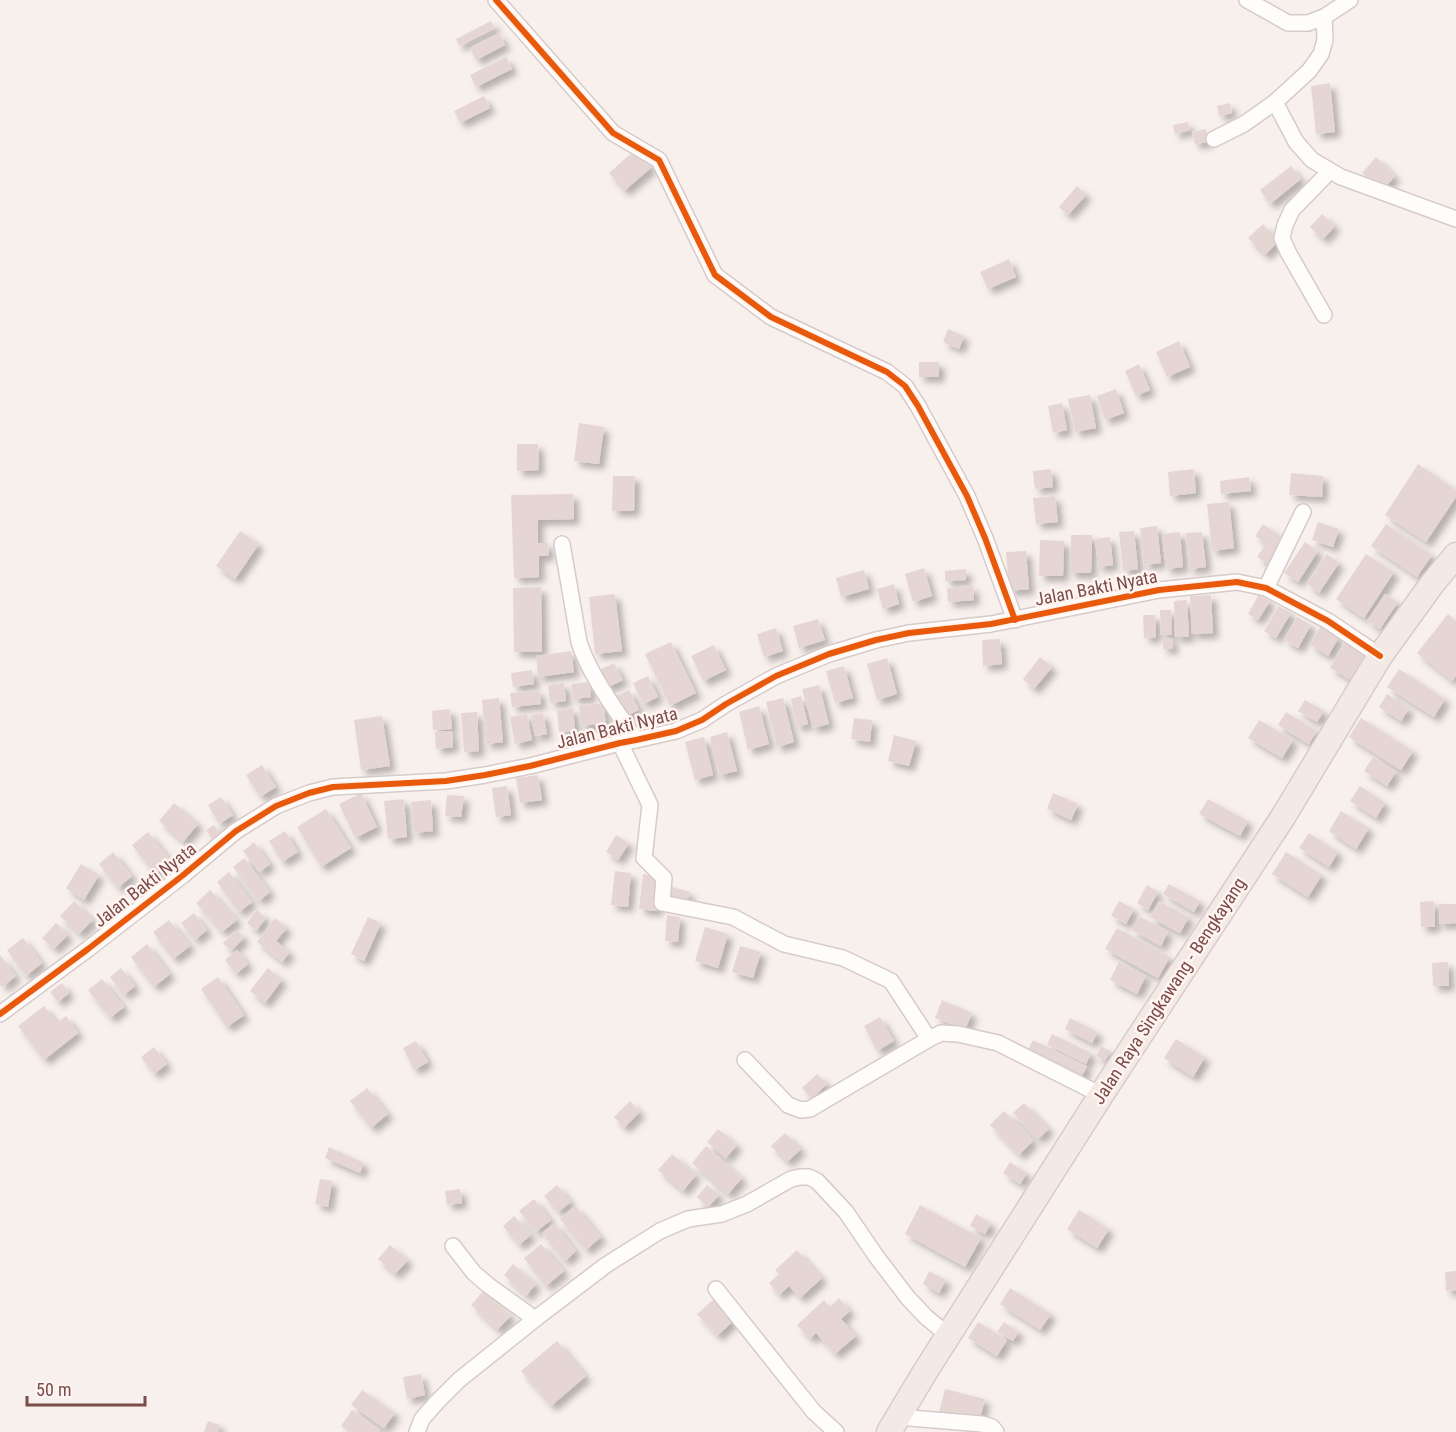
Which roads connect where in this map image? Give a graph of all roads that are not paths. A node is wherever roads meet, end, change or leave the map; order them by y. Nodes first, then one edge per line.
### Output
1 (496, 0) edge
2 (1247, 0) edge
3 (1350, 0) edge
4 (1324, 17) junction
5 (1275, 102) junction
6 (1214, 139) dead end
7 (1330, 171) junction
8 (1456, 219) edge
9 (1324, 315) dead end
10 (1303, 512) dead end
11 (562, 544) dead end
12 (1456, 555) edge
13 (1266, 588) junction
14 (1015, 620) junction
15 (1380, 656) junction
16 (636, 740) junction
17 (620, 743) junction
18 (0, 1014) edge
19 (929, 1039) junction
20 (745, 1060) dead end
21 (1101, 1095) junction
22 (453, 1246) dead end
23 (716, 1289) dead end
24 (535, 1319) junction
25 (949, 1336) junction
26 (893, 1424) edge
27 (420, 1426) edge
28 (408, 1432) edge
29 (836, 1432) edge
30 (996, 1432) edge

1 - 14 street
2 - 4 street
3 - 4 street
4 - 5 street
5 - 6 street
5 - 7 street
7 - 8 street
7 - 9 street
10 - 13 street
11 - 16 street
12 - 15 main road, Jalan Raya Singkawang - Bengkayang
13 - 14 street, Jalan Bakti Nyata
13 - 15 street, Jalan Bakti Nyata
14 - 16 street, Jalan Bakti Nyata
15 - 21 main road, Jalan Raya Singkawang - Bengkayang
16 - 17 street, Jalan Bakti Nyata
17 - 18 street, Jalan Bakti Nyata
17 - 19 street
19 - 20 street
19 - 21 street
21 - 25 main road, Jalan Raya Singkawang - Bengkayang
22 - 24 street
23 - 29 street
24 - 25 street
24 - 27 street
25 - 26 main road, Jalan Raya Singkawang - Bengkayang
26 - 30 street
27 - 28 street

